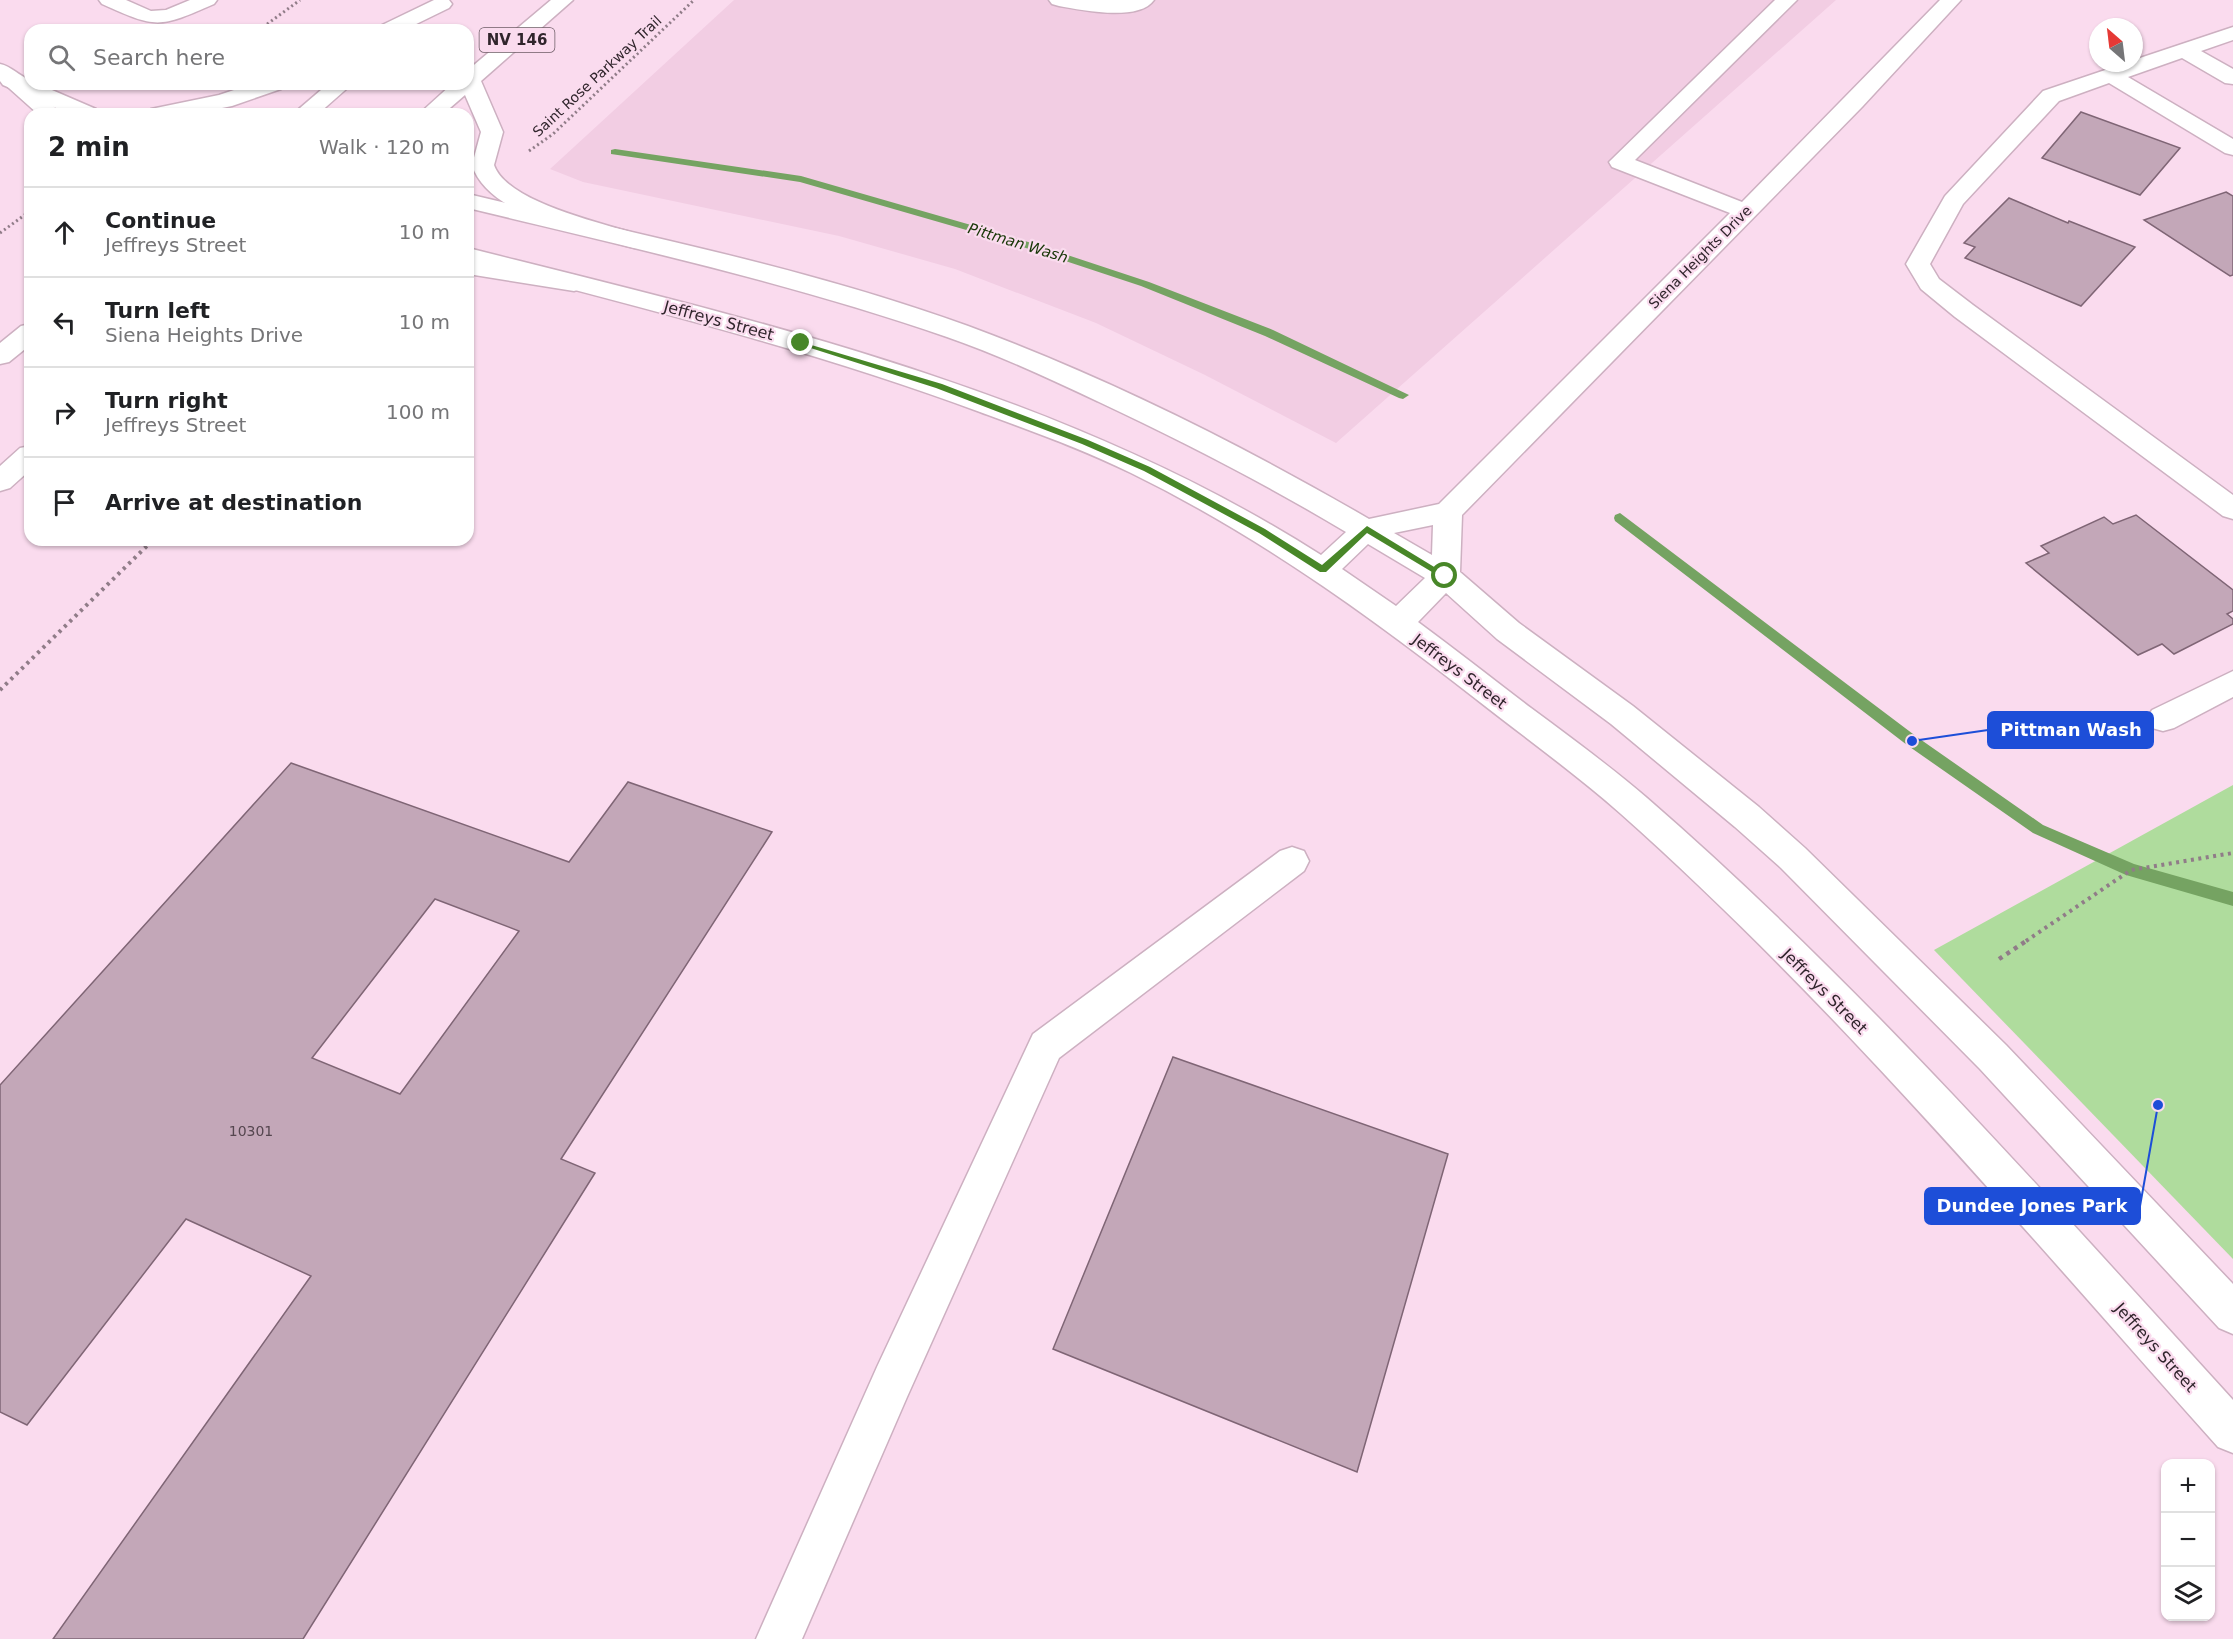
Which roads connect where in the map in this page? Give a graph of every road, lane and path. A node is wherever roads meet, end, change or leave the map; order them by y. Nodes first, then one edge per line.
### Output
1 (109, 0) edge
2 (207, 0) edge
3 (300, 0) edge
4 (563, 0) edge
5 (694, 0) edge
6 (1059, 0) edge
7 (1144, 0) edge
8 (1787, 0) edge
9 (1951, 0) edge
10 (445, 2) edge
11 (266, 24) edge
12 (399, 24) edge
13 (417, 24) edge
14 (2233, 33) edge
15 (2183, 50) junction
16 (6, 75) edge
17 (2110, 75) junction
18 (474, 77) edge
19 (2233, 78) edge
20 (24, 84) edge
21 (38, 90) edge
22 (256, 90) edge
23 (334, 90) edge
24 (458, 90) edge
25 (472, 90) edge
26 (44, 108) edge
27 (75, 108) edge
28 (189, 108) edge
29 (311, 108) edge
30 (437, 108) edge
31 (2233, 148) edge
32 (524, 152) dead end
33 (474, 202) edge
34 (1745, 211) junction
35 (24, 215) edge
36 (0, 233) edge
37 (635, 241) junction
38 (474, 257) edge
39 (474, 268) edge
40 (574, 282) junction
41 (24, 337) edge
42 (0, 356) edge
43 (24, 460) edge
44 (0, 481) edge
45 (2233, 509) edge
46 (1448, 512) junction
47 (1367, 529) junction
48 (147, 546) edge
49 (1323, 570) junction
50 (1445, 576) junction
51 (1398, 624) junction
52 (2233, 683) edge
53 (0, 690) edge
54 (2163, 719) dead end
55 (2233, 853) edge
56 (1292, 861) dead end
57 (1999, 959) dead end
58 (2233, 1314) edge
59 (2233, 1432) edge
60 (779, 1639) edge

1 - 2 main road
3 - 11 path
4 - 18 main road, NV 146
5 - 32 path, Saint Rose Parkway Trail
6 - 7 main road
8 - 34 main road
9 - 34 main road, Siena Heights Drive
10 - 12 main road
10 - 13 main road
14 - 15 main road
15 - 17 main road
15 - 19 main road
16 - 20 main road
16 - 26 main road
17 - 31 main road
17 - 45 main road
21 - 27 main road
22 - 28 main road
23 - 29 main road
24 - 30 main road, NV 146
25 - 37 main road
33 - 37 main road
34 - 46 main road, Siena Heights Drive
35 - 36 path
37 - 47 main road
38 - 40 main road, Jeffreys Street
39 - 40 main road
40 - 49 main road, Jeffreys Street
41 - 42 main road
43 - 44 main road
46 - 47 main road
46 - 50 main road
47 - 49 main road
47 - 50 main road
48 - 53 path
49 - 51 main road, Jeffreys Street
50 - 51 main road
50 - 58 main road
51 - 59 main road, Jeffreys Street
52 - 54 main road
55 - 57 path
56 - 60 main road

